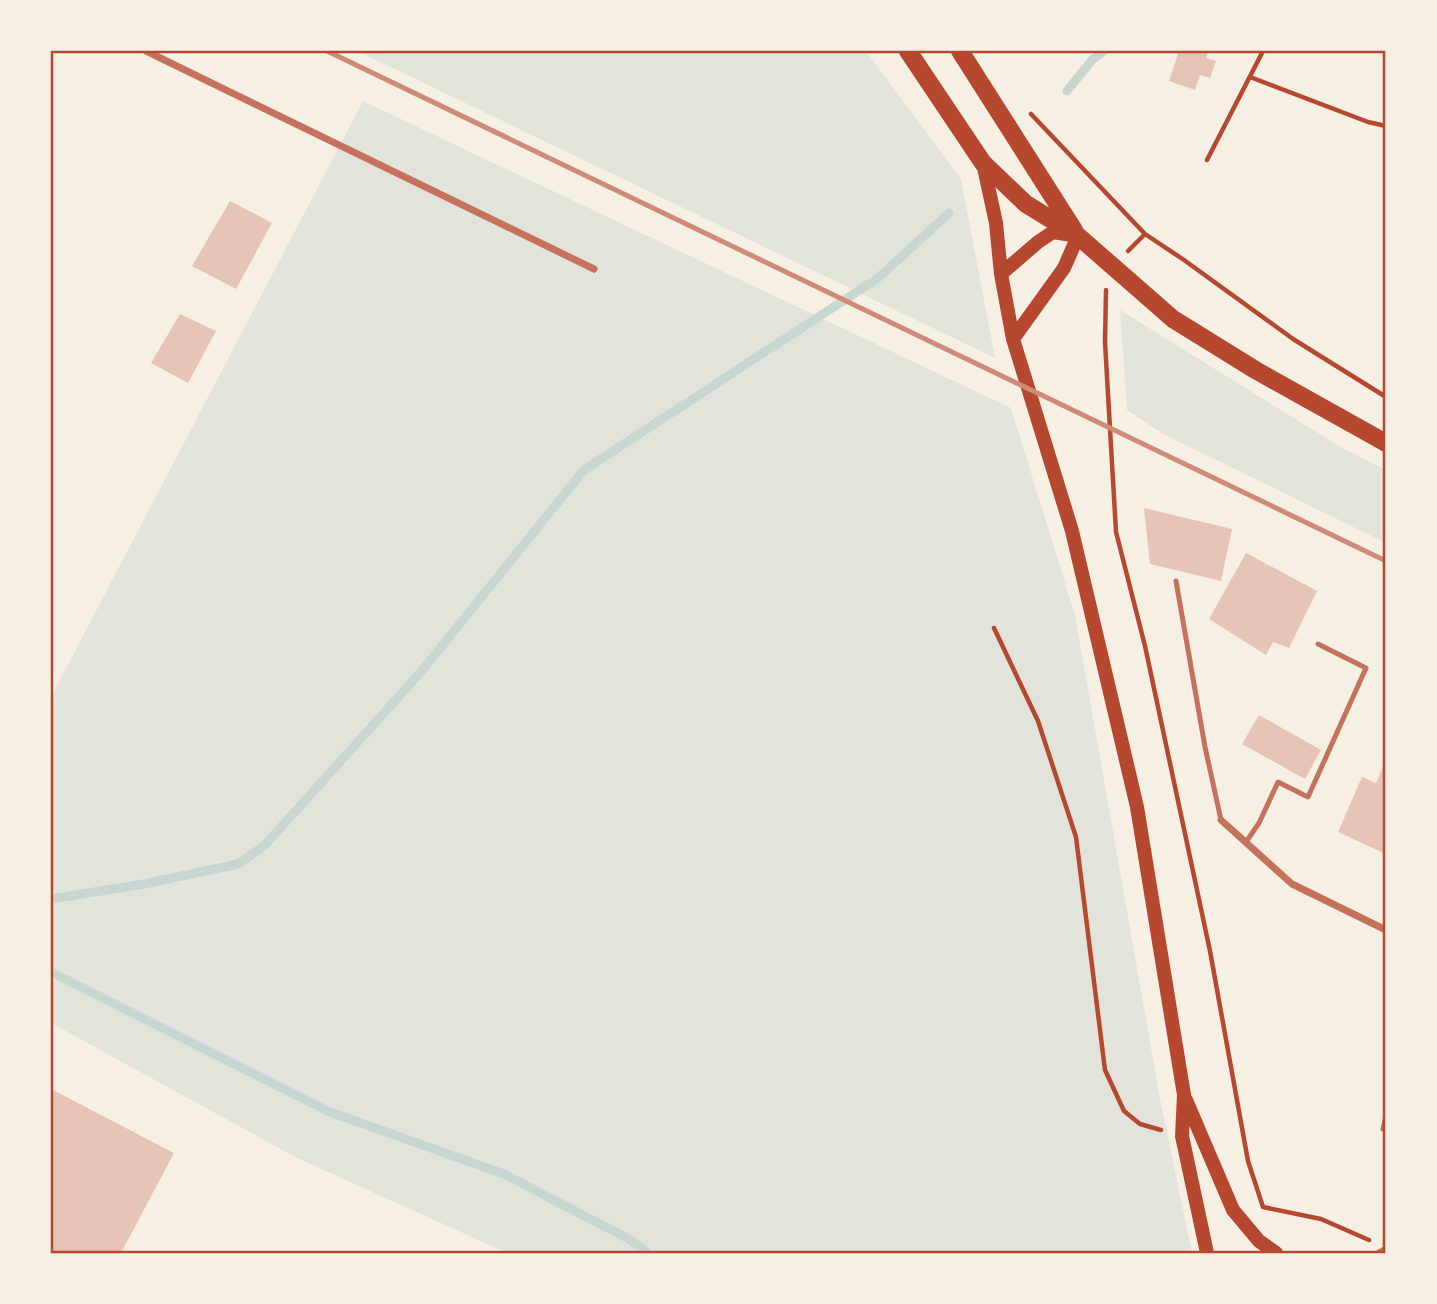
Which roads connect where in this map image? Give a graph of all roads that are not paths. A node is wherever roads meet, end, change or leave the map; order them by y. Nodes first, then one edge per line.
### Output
1 (146, 51) edge
2 (908, 51) edge
3 (960, 51) edge
4 (983, 163) junction
5 (1078, 236) junction
6 (594, 269) dead end
7 (1001, 274) junction
8 (1013, 339) junction
9 (1386, 443) edge
10 (1176, 581) dead end
11 (1318, 644) dead end
12 (1221, 820) joint
13 (1246, 842) junction
14 (1386, 930) edge
15 (1184, 1095) junction
16 (1386, 1116) edge
17 (1386, 1129) edge
18 (1207, 1253) edge
19 (1276, 1253) edge

1 - 6 street
2 - 4 main road
3 - 5 main road
4 - 5 main road
4 - 7 main road
5 - 7 main road
5 - 8 main road
5 - 9 main road
7 - 8 main road
8 - 15 main road
10 - 12 lane
11 - 13 lane
12 - 13 street
13 - 14 street
15 - 18 main road
15 - 19 main road
16 - 17 lane

